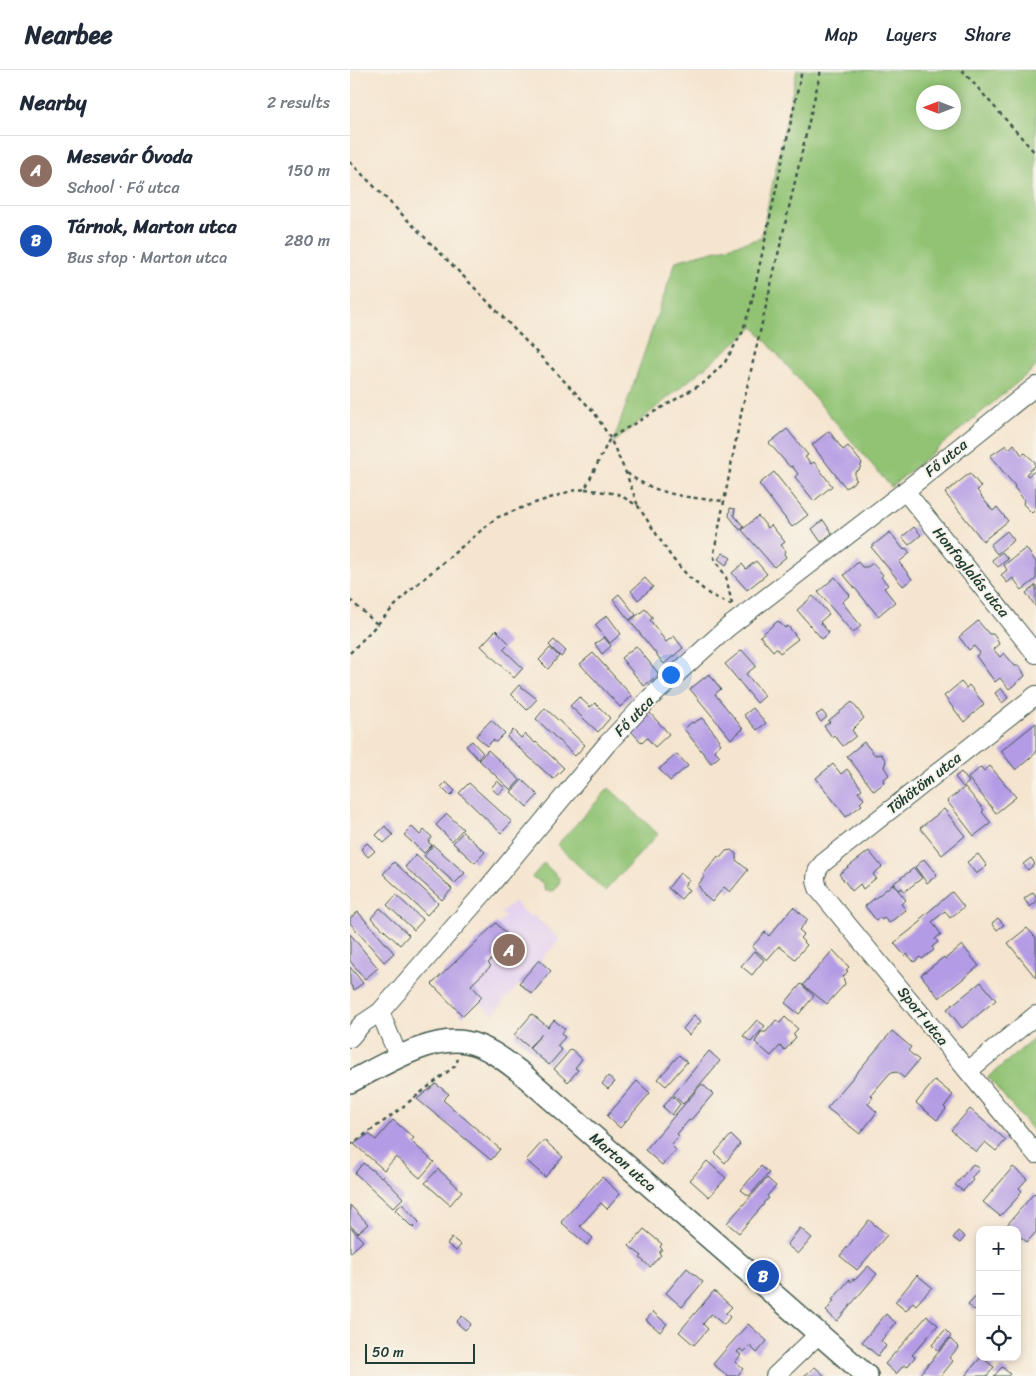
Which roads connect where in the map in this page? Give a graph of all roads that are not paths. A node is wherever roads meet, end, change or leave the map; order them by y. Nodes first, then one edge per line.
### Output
1 (1036, 386) edge
2 (906, 490) junction
3 (1036, 654) edge
4 (1036, 695) edge
5 (816, 875) joint
6 (380, 1012) junction
7 (1036, 1015) edge
8 (350, 1038) edge
9 (399, 1058) junction
10 (968, 1070) junction
11 (350, 1082) edge
12 (1036, 1154) edge
13 (820, 1334) junction
14 (775, 1376) edge
15 (867, 1376) edge

1 - 2 street, Fő utca
2 - 3 street, Honfoglalás utca
2 - 6 street, Fő utca
4 - 5 street, Töhötöm utca
5 - 10 street, Sport utca
6 - 8 street, Fő utca
6 - 9 street
7 - 10 street
9 - 11 street, Marton utca
9 - 13 street, Marton utca
10 - 12 street, Sport utca
13 - 14 street
13 - 15 street, Marton utca

